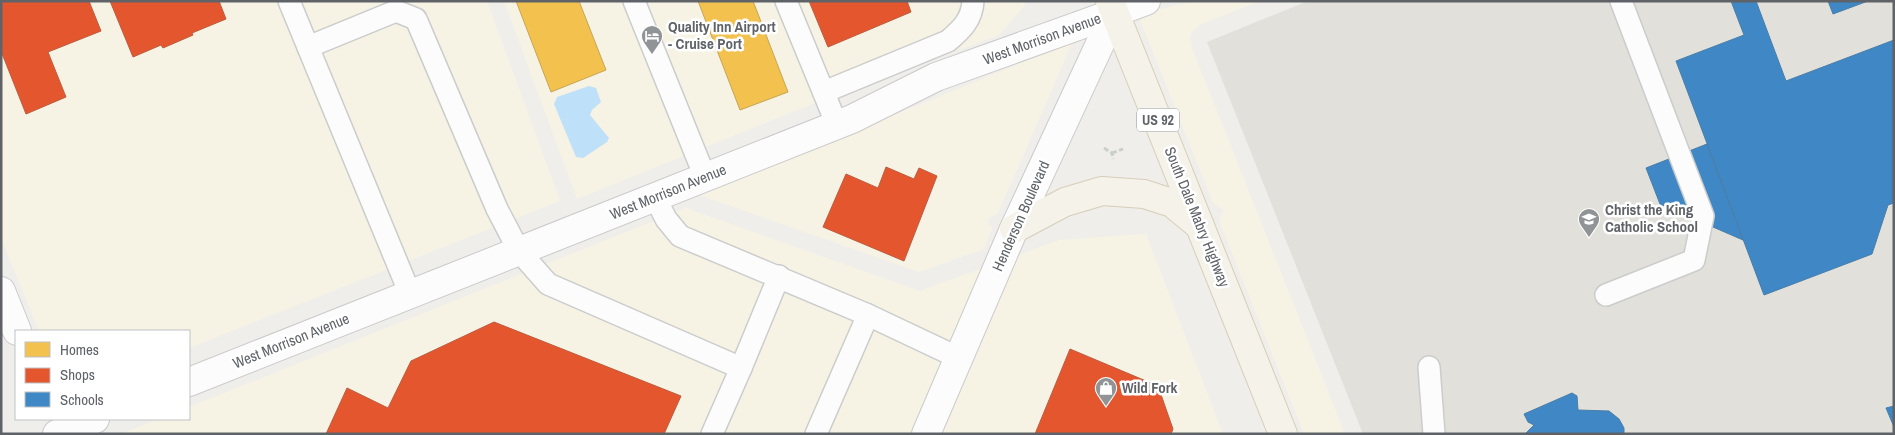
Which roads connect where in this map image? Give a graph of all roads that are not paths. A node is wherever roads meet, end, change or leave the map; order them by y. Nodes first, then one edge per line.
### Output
1 (289, 1) edge
2 (634, 1) edge
3 (786, 1) edge
4 (973, 1) edge
5 (1146, 1) edge
6 (1621, 1) edge
7 (1115, 5) edge
8 (308, 47) junction
9 (824, 92) junction
10 (837, 125) junction
11 (705, 177) junction
12 (655, 197) junction
13 (1201, 227) junction
14 (1014, 229) junction
15 (519, 251) junction
16 (779, 276) junction
17 (1, 291) edge
18 (410, 294) junction
19 (1606, 295) dead end
20 (868, 315) junction
21 (17, 330) edge
22 (959, 358) junction
23 (1429, 367) dead end
24 (741, 368) junction
25 (190, 382) edge
26 (52, 420) edge
27 (93, 420) edge
28 (58, 434) edge
29 (712, 434) edge
30 (816, 434) edge
31 (926, 434) edge
32 (1283, 434) edge
33 (1434, 434) edge

1 - 8 lane
2 - 11 lane
3 - 9 lane
4 - 9 lane
5 - 7 street, West Morrison Avenue
6 - 19 lane
7 - 10 street, West Morrison Avenue
7 - 13 main road, South Dale Mabry Highway / US 92
7 - 14 street, Henderson Boulevard
8 - 15 lane
8 - 18 lane
9 - 10 lane
10 - 11 street, West Morrison Avenue
11 - 12 street, West Morrison Avenue
12 - 15 street, West Morrison Avenue
12 - 16 lane
13 - 14 main road
13 - 32 main road, South Dale Mabry Highway / US 92
14 - 22 street, Henderson Boulevard
15 - 18 street, West Morrison Avenue
15 - 24 lane
16 - 20 lane
16 - 24 lane
17 - 21 street
18 - 25 street, West Morrison Avenue
20 - 22 lane
20 - 30 lane
22 - 31 street, Henderson Boulevard
23 - 33 lane
24 - 29 lane
26 - 28 street
27 - 28 street

